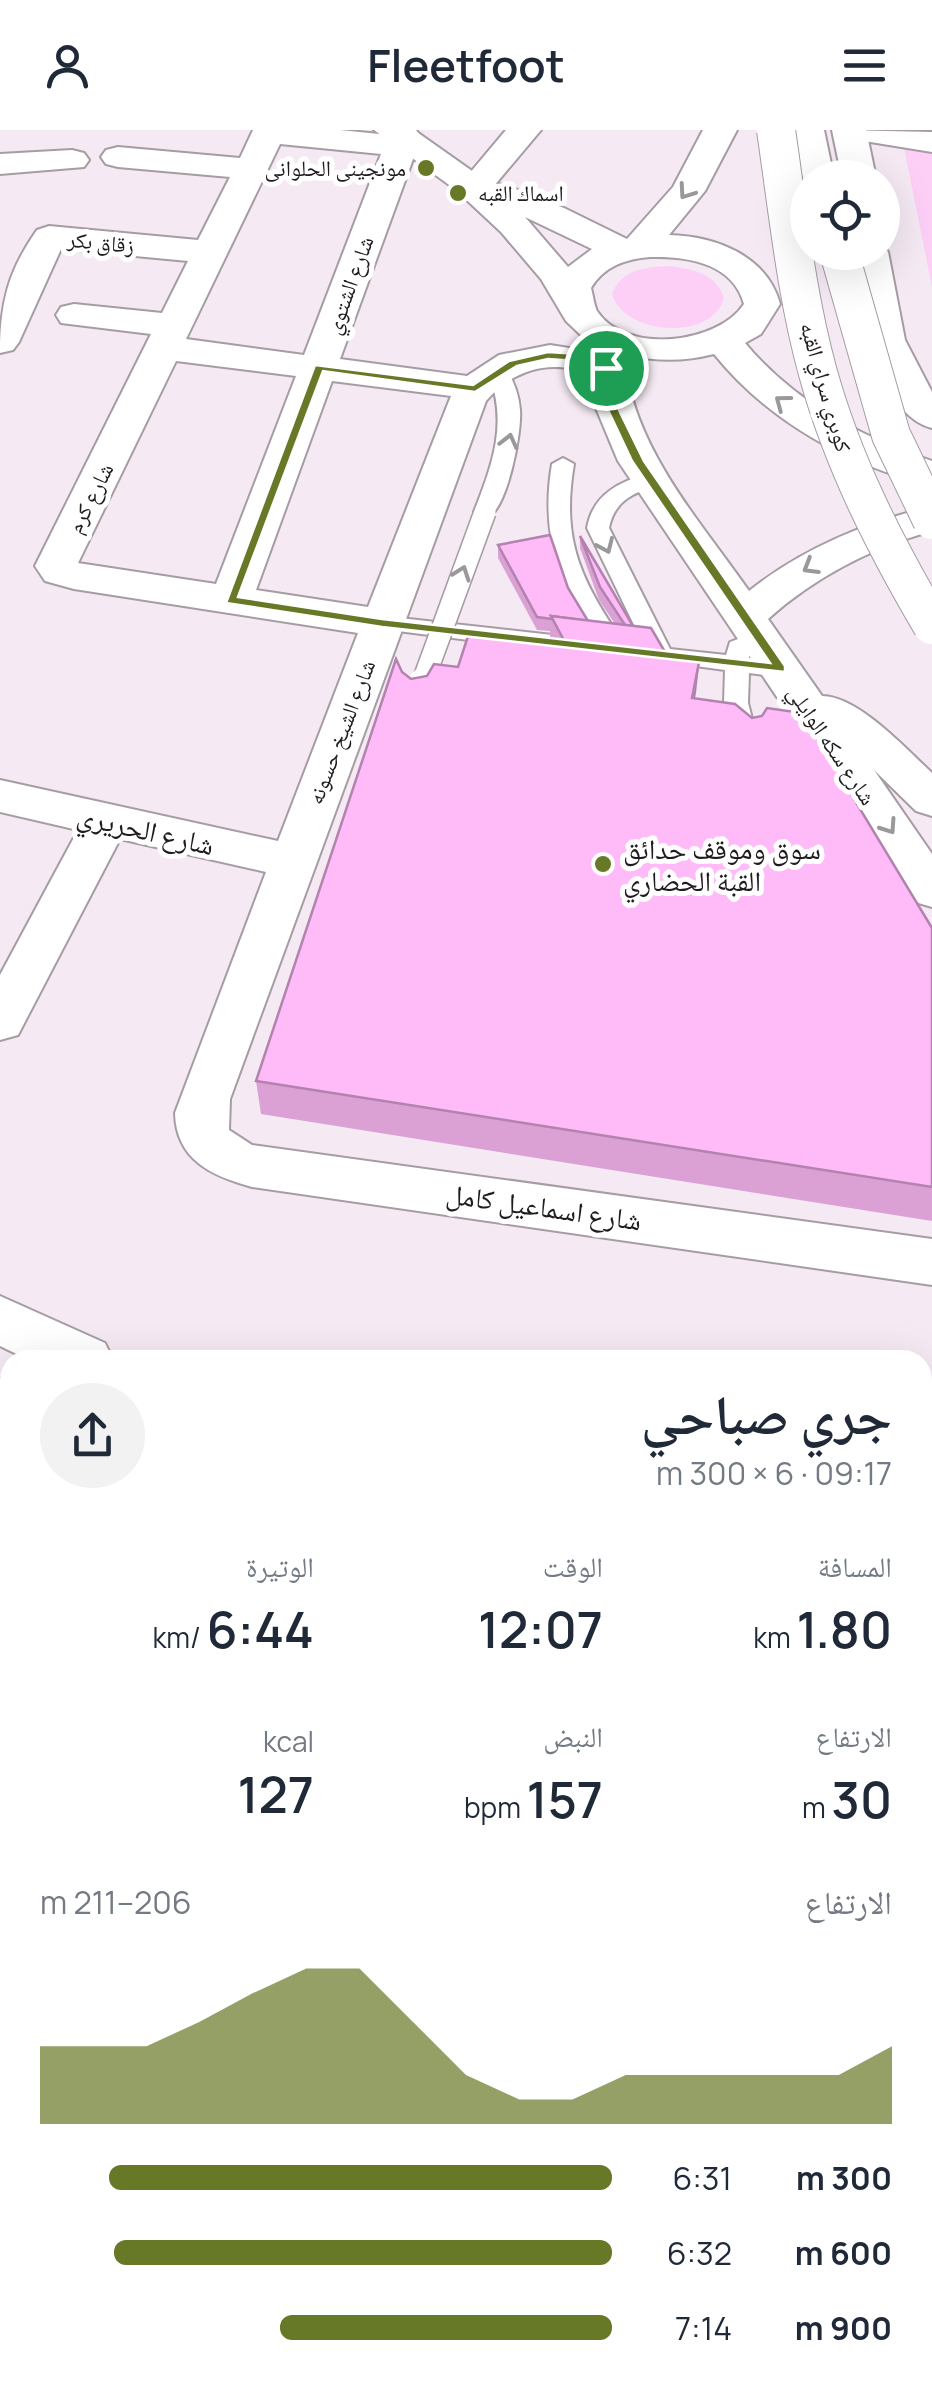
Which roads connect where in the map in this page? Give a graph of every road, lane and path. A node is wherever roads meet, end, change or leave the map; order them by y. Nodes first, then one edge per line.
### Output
1 (157, 130) edge
2 (524, 130) edge
3 (720, 130) edge
4 (776, 130) edge
5 (807, 130) edge
6 (849, 130) edge
7 (858, 130) edge
8 (398, 138) edge
9 (932, 142) edge
10 (264, 144) edge
11 (118, 157) dead end
12 (72, 160) dead end
13 (813, 160) edge
14 (855, 160) edge
15 (0, 164) edge
16 (476, 186) junction
17 (631, 249) junction
18 (210, 252) junction
19 (844, 270) edge
20 (873, 270) edge
21 (572, 298) junction
22 (74, 314) dead end
23 (2, 336) edge
24 (170, 337) junction
25 (724, 342) junction
26 (606, 352) junction
27 (318, 368) junction
28 (486, 379) junction
29 (932, 416) edge
30 (563, 464) dead end
31 (932, 474) edge
32 (651, 480) junction
33 (932, 519) edge
34 (230, 600) junction
35 (745, 617) junction
36 (382, 623) junction
37 (932, 625) edge
38 (616, 650) junction
39 (662, 656) junction
40 (735, 674) junction
41 (787, 679) junction
42 (417, 698) edge
43 (746, 742) edge
44 (0, 796) edge
45 (932, 800) edge
46 (107, 820) junction
47 (292, 861) junction
48 (932, 890) edge
49 (0, 1021) edge
50 (204, 1099) joint
51 (932, 1262) edge

1 - 10 street
2 - 16 street
3 -> 17 street
4 - 37 street, كوبري سراي القبه, bridge
5 - 13 street
6 - 14 street
7 - 9 street
8 - 10 street
8 - 16 street
8 - 27 street, شارع الشتوي
10 - 11 street
10 - 18 street, شارع كرم
12 - 15 street
16 - 17 street
16 - 21 street
17 - 21 street
17 - 25 street
18 - 23 street, زقاق بكر
18 - 24 street, شارع كرم
19 - 33 street, كوبري سراي القبه, bridge
20 - 29 street
21 - 26 street
22 - 24 street
24 - 27 street
24 - 34 street, شارع كرم
25 - 26 street
31 -> 25 street
26 - 28 street
26 - 32 street, شارع سكه الوايلي
27 - 28 street
27 - 34 street, شارع الشتوي
28 - 36 street, شارع الشيخ حسونه
42 -> 28 lane, bridge
30 - 38 lane
32 - 35 street, شارع سكه الوايلي
32 -> 39 lane
33 -> 35 street
34 - 36 street, شارع كرم
35 - 40 lane
35 - 41 street, شارع سكه الوايلي
36 - 38 lane
36 - 47 street, شارع الشيخ حسونه
38 - 39 lane
39 - 40 lane
40 - 41 lane
40 - 43 lane
41 - 45 street
41 -> 48 street, شارع سكه الوايلي
44 - 46 street, شارع الحريري
46 - 47 street, شارع الحريري
46 - 49 street
47 - 50 street, شارع الشيخ حسونه
50 - 51 street, شارع اسماعيل كامل

